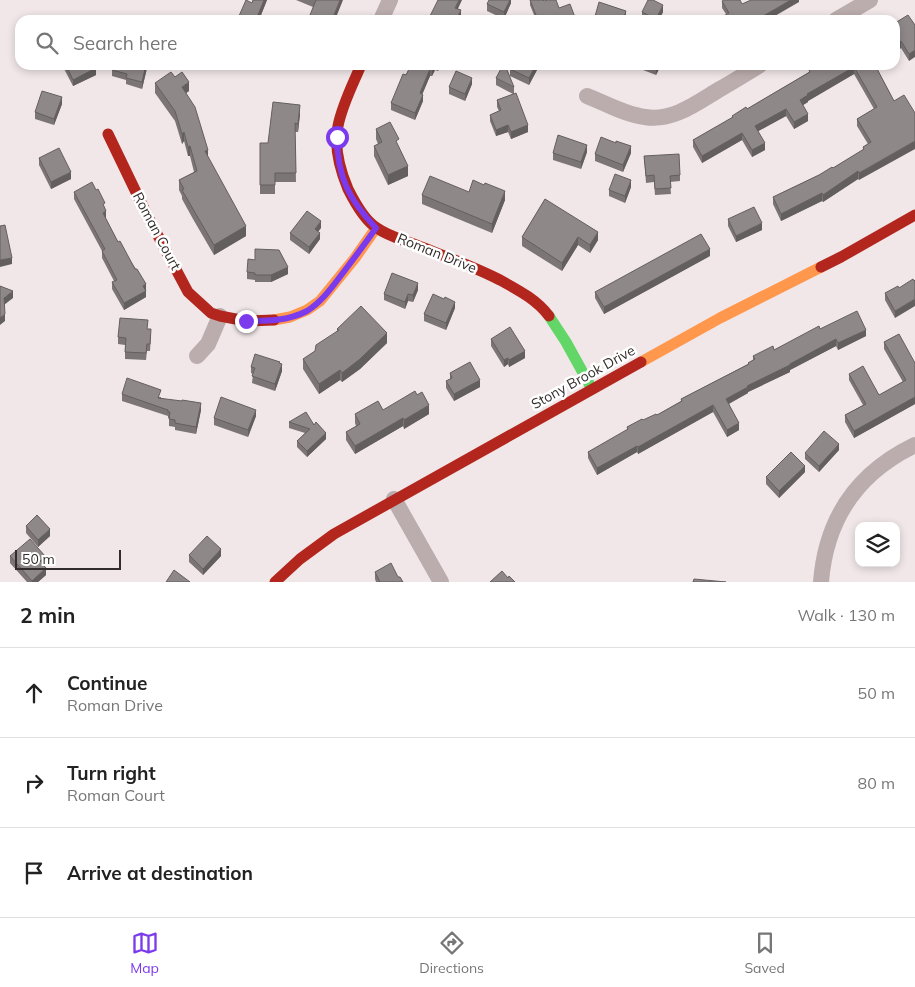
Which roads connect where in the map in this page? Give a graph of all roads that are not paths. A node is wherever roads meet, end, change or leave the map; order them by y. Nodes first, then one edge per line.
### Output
1 (390, 0) edge
2 (870, 0) edge
3 (383, 15) edge
4 (844, 15) edge
5 (359, 70) edge
6 (752, 70) edge
7 (587, 96) dead end
8 (108, 134) dead end
9 (915, 215) edge
10 (376, 228) junction
11 (220, 316) junction
12 (197, 356) dead end
13 (592, 389) junction
14 (915, 444) edge
15 (394, 500) junction
16 (275, 582) edge
17 (441, 582) edge
18 (821, 582) edge

1 - 3 street
2 - 4 street
5 - 10 street, Roman Drive
6 - 7 street
8 - 11 street, Roman Court
9 - 13 street, Stony Brook Drive
10 - 11 street, Roman Court
10 - 13 street, Roman Drive
11 - 12 street
13 - 15 street, Stony Brook Drive
14 - 18 street
15 - 16 street, Stony Brook Drive
15 - 17 street

